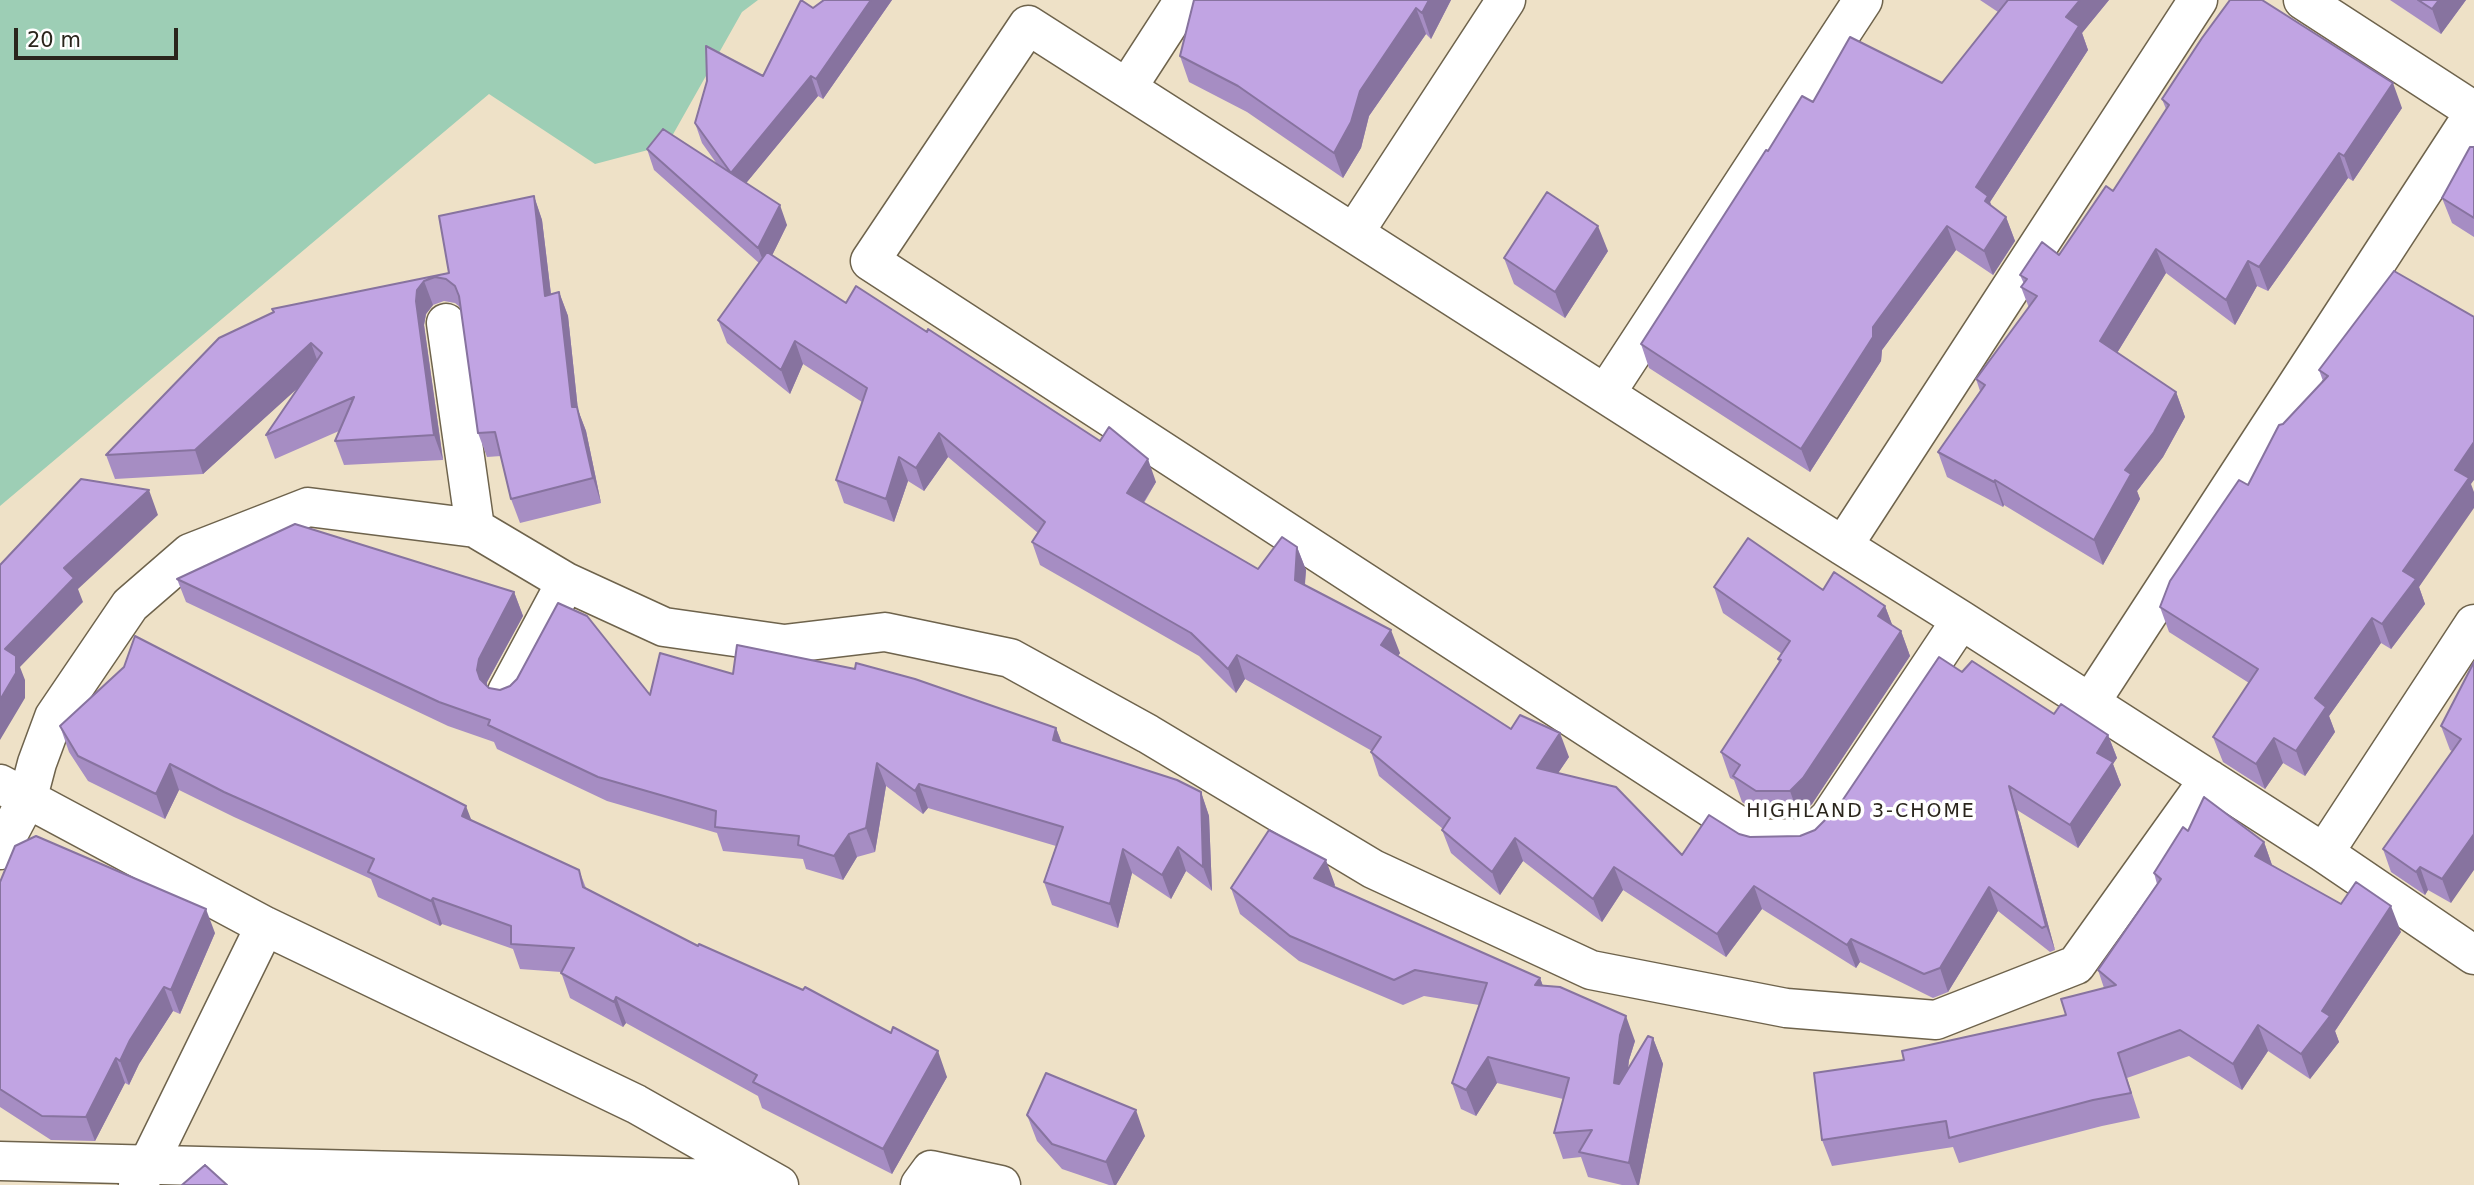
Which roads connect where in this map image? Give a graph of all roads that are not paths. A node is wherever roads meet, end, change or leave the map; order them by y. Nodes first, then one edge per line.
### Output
1 (1184, 0) edge
2 (1506, 0) edge
3 (1863, 0) edge
4 (2198, 0) edge
5 (2303, 0) edge
6 (1127, 88) junction
7 (2474, 112) edge
8 (1354, 233) junction
9 (446, 323) dead end
10 (1606, 393) junction
11 (475, 528) junction
12 (1843, 546) junction
13 (566, 582) junction
14 (1961, 620) junction
15 (2474, 624) edge
16 (507, 692) edge
17 (2090, 703) junction
18 (2209, 779) junction
19 (14, 790) edge
20 (0, 850) edge
21 (2324, 853) junction
22 (265, 926) junction
23 (2474, 955) edge
24 (0, 1161) edge
25 (144, 1175) edge
26 (449, 1178) edge
27 (772, 1183) edge
28 (920, 1185) edge
29 (1001, 1185) edge

1 - 6 street
2 - 8 street
3 - 10 street
4 - 12 street
5 - 7 street
6 - 8 street
6 - 14 street
7 - 17 street
8 - 10 street
9 - 11 street
10 - 12 street
11 - 13 street
11 - 19 street
12 - 14 street
13 - 16 street
13 - 18 street
14 - 17 street
15 - 21 street
17 - 18 street
18 - 21 street
19 - 20 street
19 - 22 street
21 - 23 street
22 - 25 street
22 - 27 street
24 - 25 street
25 - 26 street
26 - 27 street
28 - 29 street

